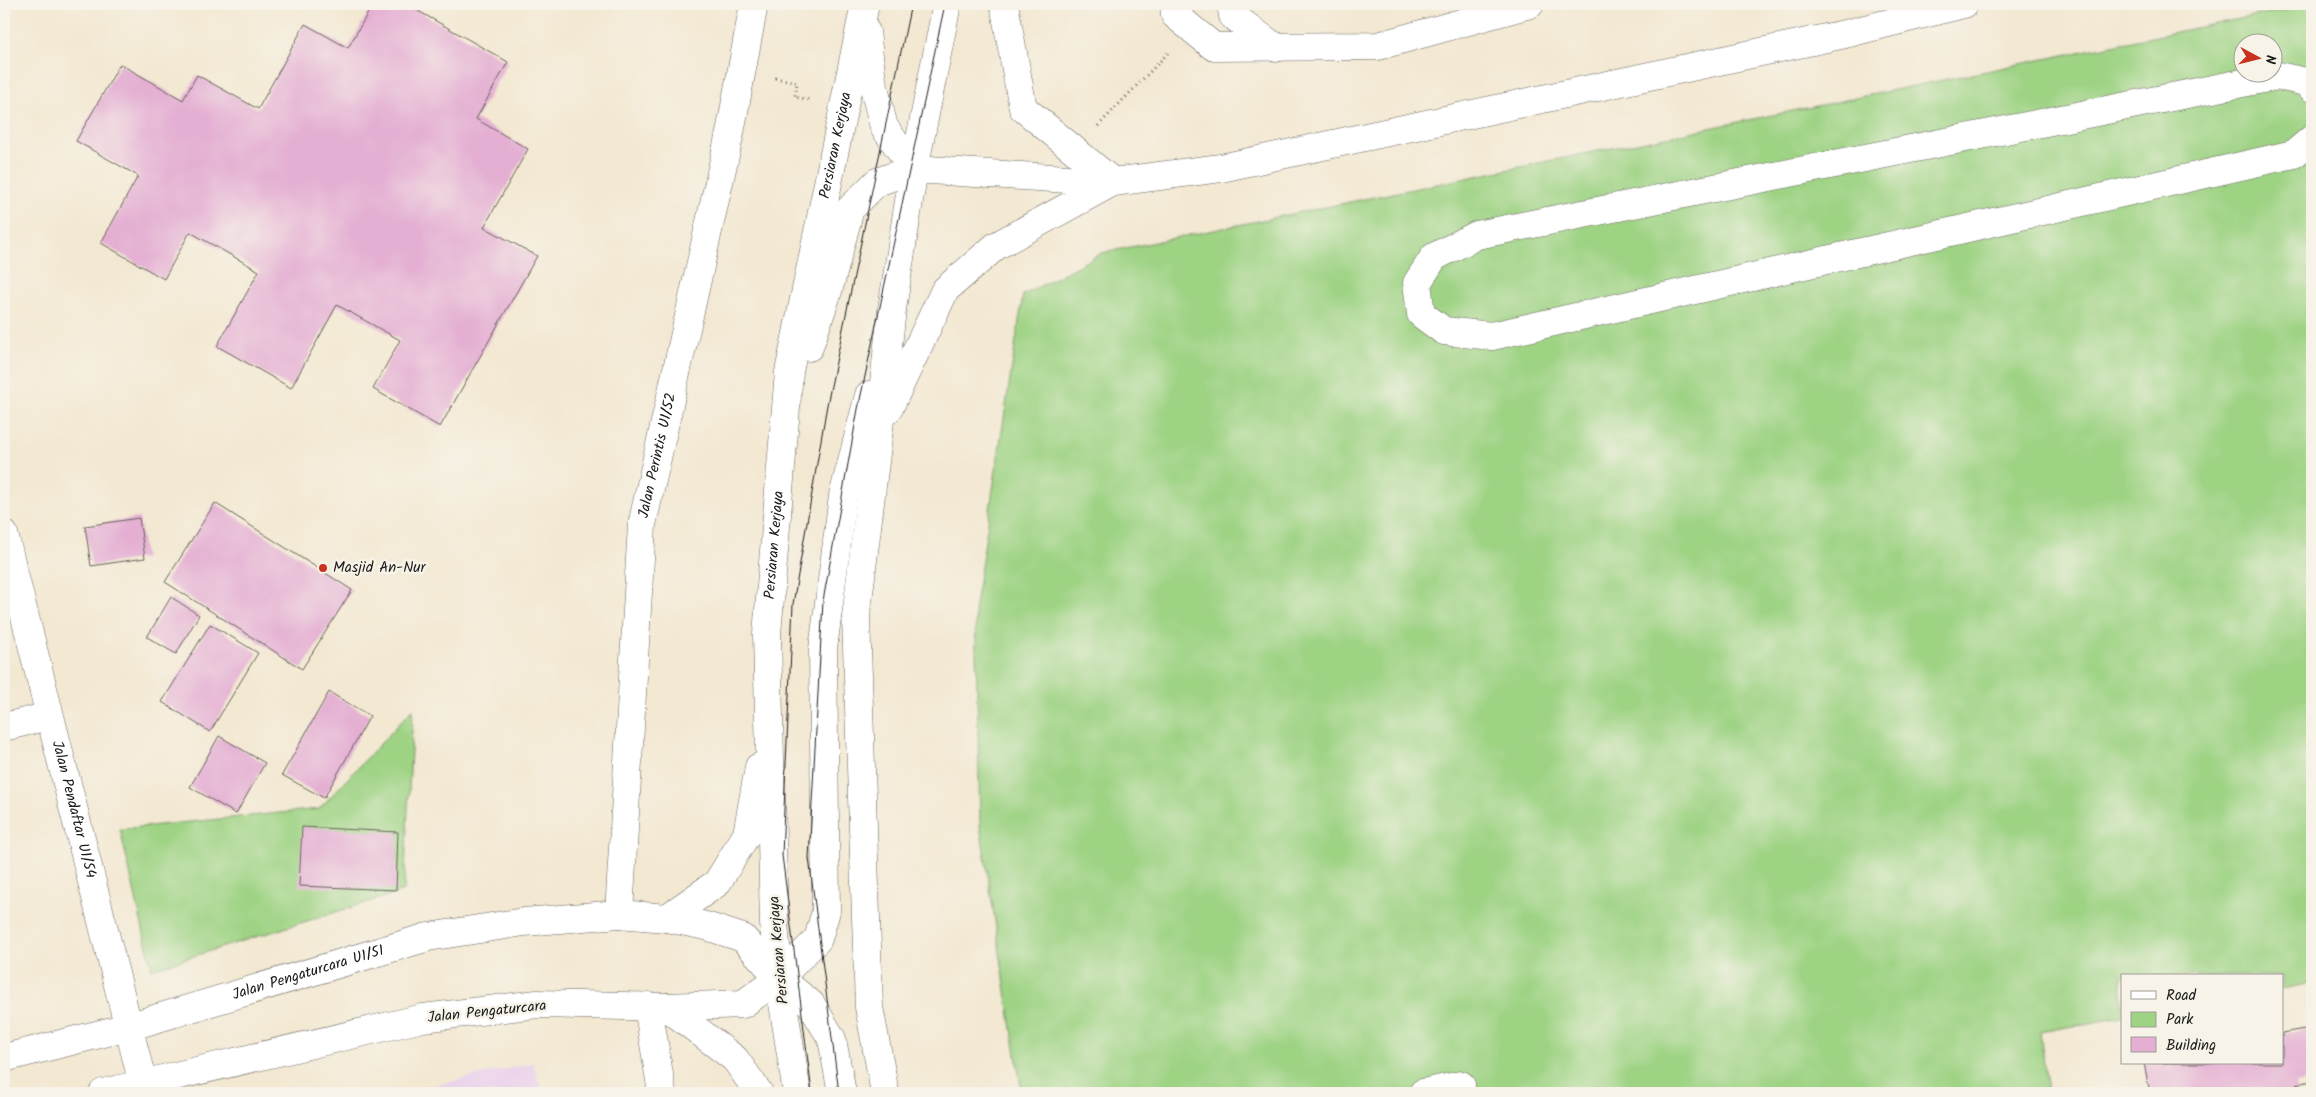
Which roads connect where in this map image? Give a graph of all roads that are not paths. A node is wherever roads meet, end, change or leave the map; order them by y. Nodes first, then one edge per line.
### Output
1 (754, 4) edge
2 (947, 4) edge
3 (1004, 4) edge
4 (1174, 4) edge
5 (1231, 4) edge
6 (1530, 4) edge
7 (1964, 4) edge
8 (864, 10) edge
9 (1901, 11) edge
10 (1276, 48) junction
11 (2312, 88) edge
12 (2312, 140) edge
13 (914, 168) junction
14 (1113, 182) junction
15 (892, 309) junction
16 (783, 422) junction
17 (880, 428) junction
18 (4, 534) edge
19 (769, 715) junction
20 (49, 716) junction
21 (4, 727) edge
22 (618, 914) junction
23 (668, 918) junction
24 (779, 978) junction
25 (658, 1006) junction
26 (128, 1027) junction
27 (4, 1058) edge
28 (143, 1084) junction
29 (1461, 1085) dead end
30 (103, 1093) edge
31 (662, 1093) edge
32 (760, 1093) edge
33 (798, 1093) edge
34 (842, 1093) edge
35 (885, 1093) edge
36 (1423, 1093) edge

1 - 22 main road, Jalan Perintis U1/52
2 - 13 main road
3 - 14 main road
4 - 10 main road
5 - 10 main road
6 - 10 main road
7 - 9 main road
8 - 13 main road
8 - 16 main road, Persiaran Kerjaya
9 - 14 main road
11 - 12 main road
13 - 14 main road
13 - 15 main road
13 - 16 main road
14 - 17 main road
15 - 17 main road
15 - 24 main road, Jalan Pengaturcara
16 - 19 main road, Persiaran Kerjaya
17 - 35 main road
18 - 20 main road, Jalan Pendaftar U1/54
19 - 23 main road
19 - 24 main road, Persiaran Kerjaya
20 - 21 main road
20 - 26 main road, Jalan Pendaftar U1/54
22 - 23 main road
22 - 26 main road, Jalan Pengaturcara U1/51
23 - 24 main road
24 - 25 main road, Jalan Pengaturcara
24 - 33 main road, Persiaran Kerjaya
24 - 34 main road
25 - 28 main road, Jalan Pengaturcara
25 - 31 main road
25 - 32 main road
26 - 27 main road, Jalan Pengaturcara U1/51
26 - 28 main road, Jalan Pendaftar U1/54
28 - 30 main road, Jalan Pengaturcara
29 - 36 main road

